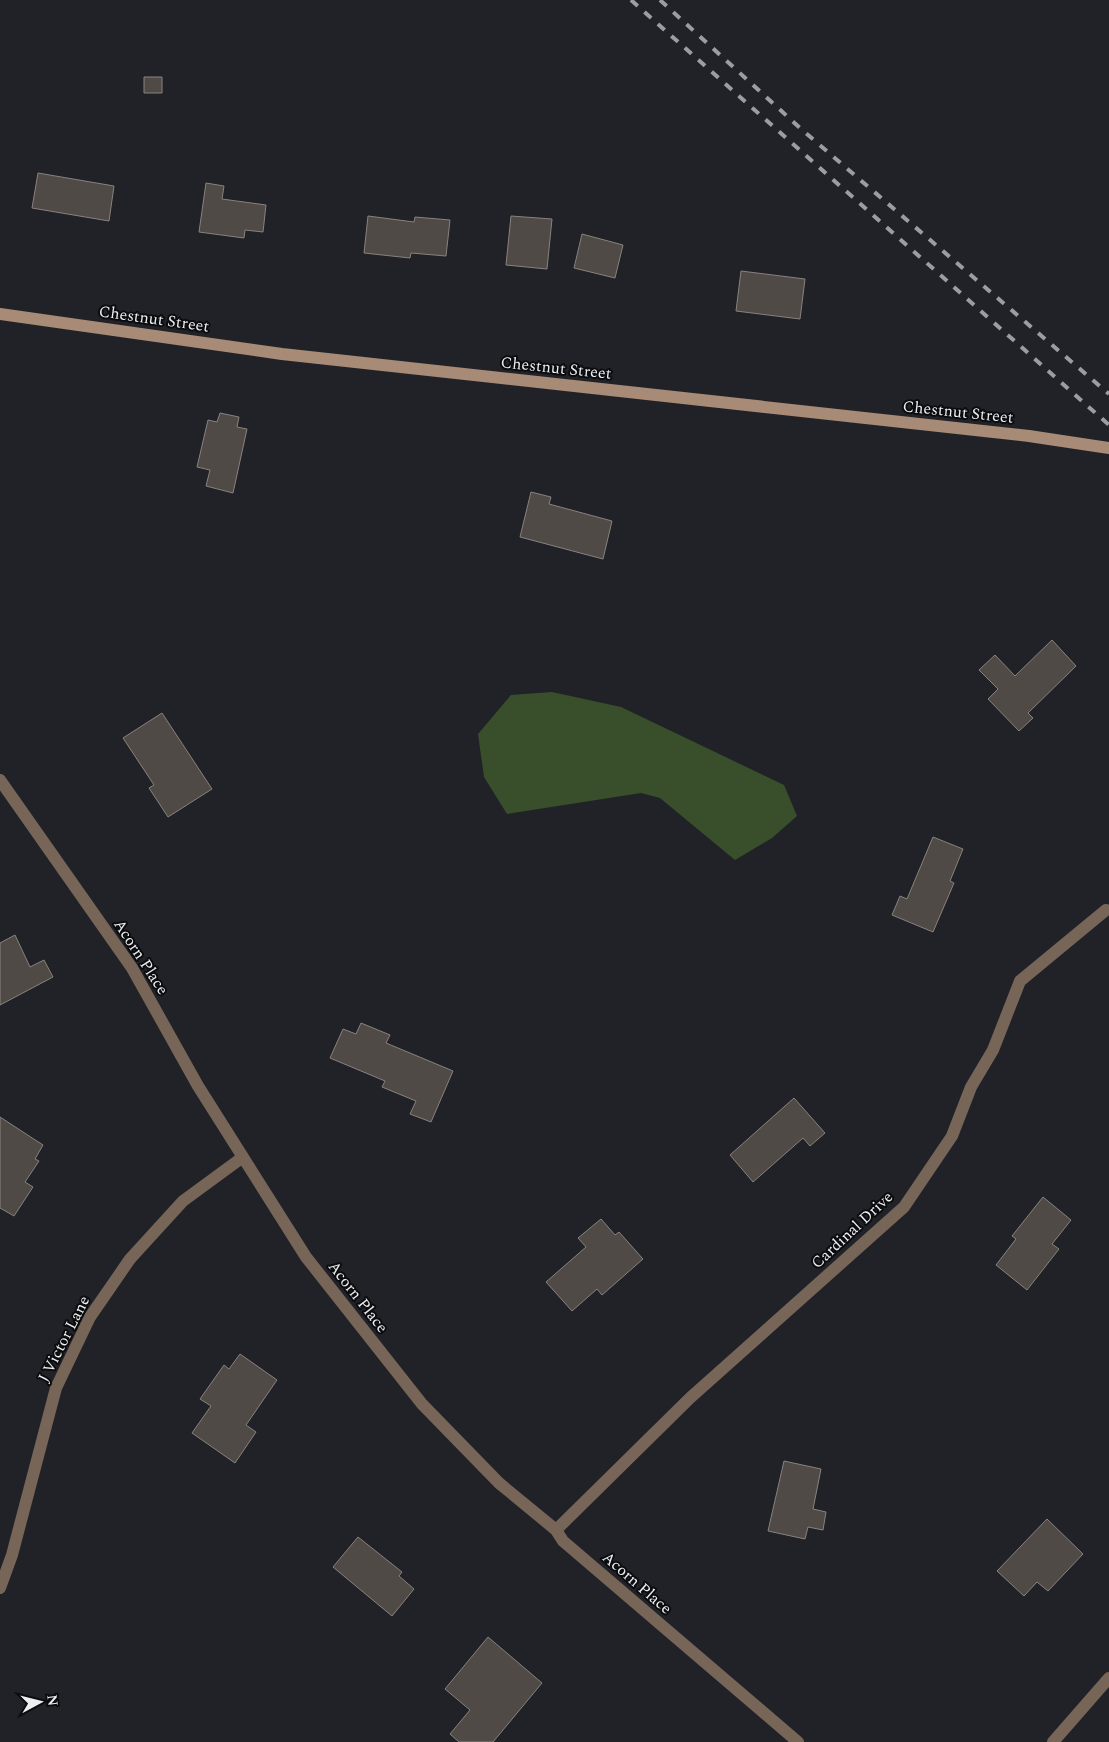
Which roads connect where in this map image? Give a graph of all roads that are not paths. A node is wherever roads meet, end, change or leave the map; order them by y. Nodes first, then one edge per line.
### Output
1 (0, 314) edge
2 (1109, 448) edge
3 (0, 780) edge
4 (1106, 910) dead end
5 (243, 1158) junction
6 (556, 1530) junction
7 (0, 1588) edge
8 (1109, 1678) edge
9 (798, 1742) edge
10 (1053, 1742) edge

1 - 2 main road, Chestnut Street
3 - 5 street, Acorn Place
4 - 6 street, Cardinal Drive
5 - 6 street, Acorn Place
5 - 7 street, J Victor Lane
6 - 9 street, Acorn Place
8 - 10 street

